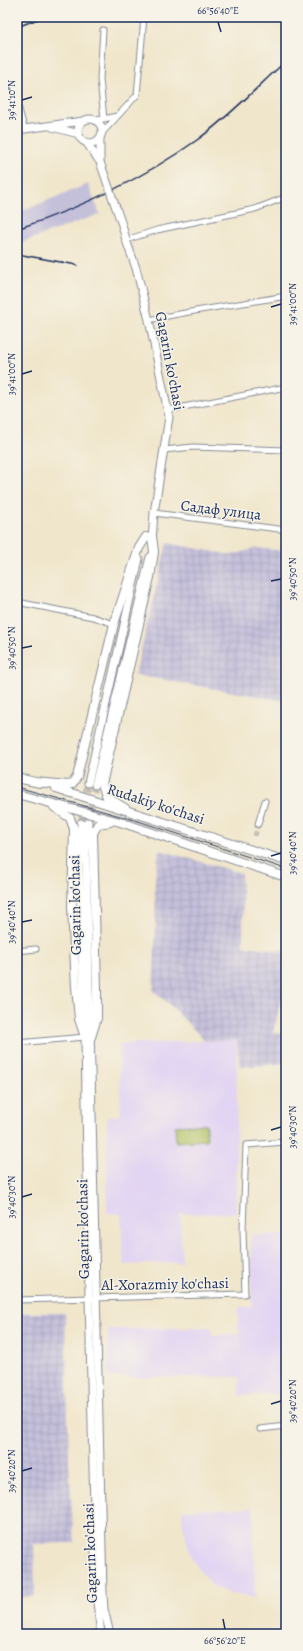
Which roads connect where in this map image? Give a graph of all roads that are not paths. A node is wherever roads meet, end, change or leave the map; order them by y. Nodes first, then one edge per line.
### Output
1 (144, 17) edge
2 (103, 30) dead end
3 (17, 102) edge
4 (118, 116) junction
5 (104, 119) junction
6 (94, 120) junction
7 (83, 121) junction
8 (48, 126) junction
9 (21, 129) edge
10 (78, 134) junction
11 (101, 135) junction
12 (86, 142) junction
13 (100, 162) junction
14 (286, 197) edge
15 (126, 240) junction
16 (286, 296) edge
17 (149, 320) junction
18 (286, 387) edge
19 (168, 410) junction
20 (164, 450) junction
21 (286, 450) edge
22 (154, 513) junction
23 (286, 530) edge
24 (149, 536) junction
25 (17, 602) edge
26 (114, 624) junction
27 (17, 778) edge
28 (35, 782) junction
29 (17, 794) edge
30 (45, 801) junction
31 (265, 801) dead end
32 (126, 809) junction
33 (120, 822) junction
34 (85, 823) tunnel mouth
35 (258, 824) tunnel mouth
36 (220, 840) junction
37 (215, 854) junction
38 (286, 861) edge
39 (286, 876) edge
40 (36, 949) dead end
41 (17, 951) edge
42 (88, 1037) junction
43 (17, 1043) edge
44 (286, 1142) edge
45 (89, 1297) junction
46 (97, 1297) junction
47 (17, 1300) edge
48 (286, 1426) edge
49 (260, 1428) dead end
50 (109, 1630) edge
51 (102, 1634) edge
52 (114, 1634) edge

1 - 4 street
2 - 5 street
3 - 9 street
4 - 5 street
4 - 11 street
5 - 6 street
6 - 7 main road
6 - 11 main road
7 - 8 main road
7 - 10 main road
8 - 9 main road
8 - 10 main road
10 - 12 main road
11 - 12 main road
11 - 13 main road
12 - 13 main road
13 - 15 main road, Gagarin ko'chasi, bridge
14 - 15 street
15 - 17 main road, Gagarin ko'chasi
16 - 17 street
17 - 19 main road, Gagarin ko'chasi
18 - 19 street
19 - 20 main road, Gagarin ko'chasi
20 - 21 street
20 - 22 main road, Gagarin ko'chasi
22 - 23 street, Садаф улица
22 - 24 main road, Gagarin ko'chasi
24 - 24 main road, Gagarin ko'chasi
24 - 26 main road
24 - 32 main road
25 - 26 street
26 - 28 main road
27 - 28 main road, Rudakiy ko'chasi
28 - 32 main road, Rudakiy ko'chasi
29 - 30 main road, Rudakiy ko'chasi
30 - 33 main road, Rudakiy ko'chasi
30 - 42 main road
31 - 35 street
32 - 36 main road, Rudakiy ko'chasi
33 - 37 main road, Rudakiy ko'chasi
33 - 42 main road
34 - 42 main road, Gagarin ko'chasi
36 - 37 main road
36 - 38 main road, Rudakiy ko'chasi
37 - 39 main road, Rudakiy ko'chasi
40 - 41 street
42 - 43 street
42 - 45 main road, Gagarin ko'chasi
42 - 46 main road, Gagarin ko'chasi
44 - 46 street, Al-Xorazmiy ko'chasi
45 - 46 street, Al-Xorazmiy ko'chasi
45 - 47 street, Al-Xorazmiy ko'chasi
45 - 51 main road, Gagarin ko'chasi
46 - 50 main road, Gagarin ko'chasi
48 - 49 street
50 - 52 main road

